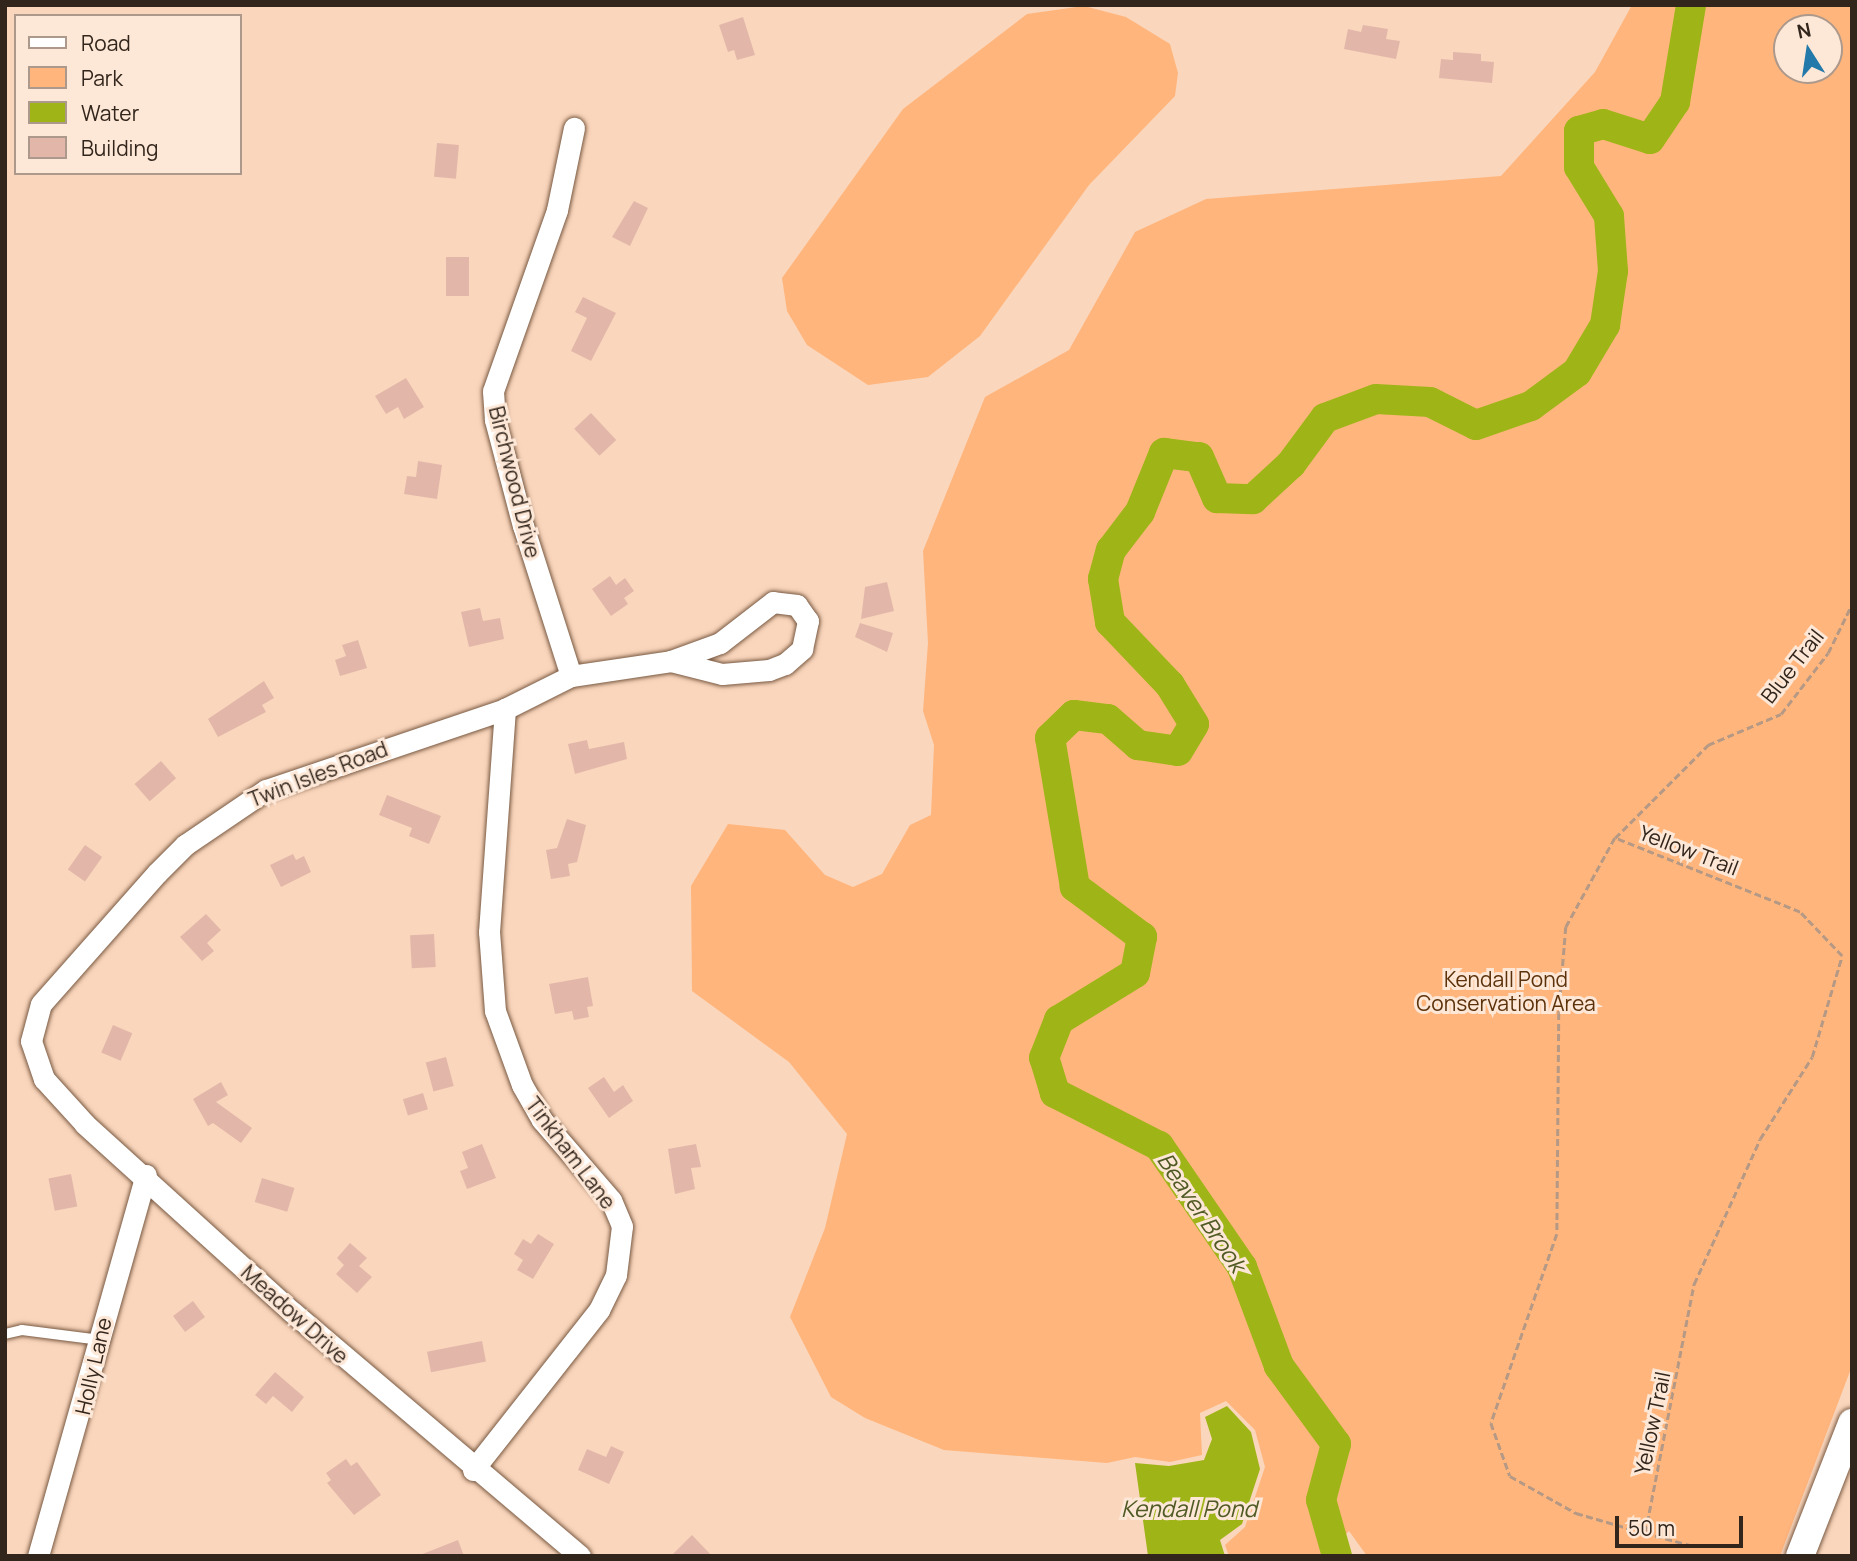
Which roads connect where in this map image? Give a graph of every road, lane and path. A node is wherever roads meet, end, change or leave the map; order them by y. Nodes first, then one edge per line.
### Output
1 (574, 128) dead end
2 (1852, 604) edge
3 (671, 661) junction
4 (572, 676) junction
5 (505, 709) junction
6 (1615, 838) junction
7 (33, 1051) joint
8 (146, 1175) junction
9 (5, 1334) edge
10 (100, 1340) junction
11 (1852, 1423) edge
12 (473, 1469) junction
13 (1645, 1533) junction
14 (1695, 1546) dead end
15 (38, 1556) edge
16 (580, 1556) edge
17 (1800, 1556) edge

1 - 4 street, Birchwood Drive
2 - 6 path, Blue Trail
3 - 3 street, Twin Isles Road
3 - 4 street, Twin Isles Road
4 - 5 street, Twin Isles Road
5 - 7 street, Twin Isles Road
5 - 12 street, Tinkham Lane
6 - 13 path, Yellow Trail
6 - 13 path, Yellow Trail
7 - 8 street, Meadow Drive
8 - 10 street, Holly Lane
8 - 12 street, Meadow Drive
9 - 10 lane
10 - 15 street, Holly Lane
11 - 17 street
12 - 16 street, Meadow Drive
13 - 14 path, Yellow Trail

